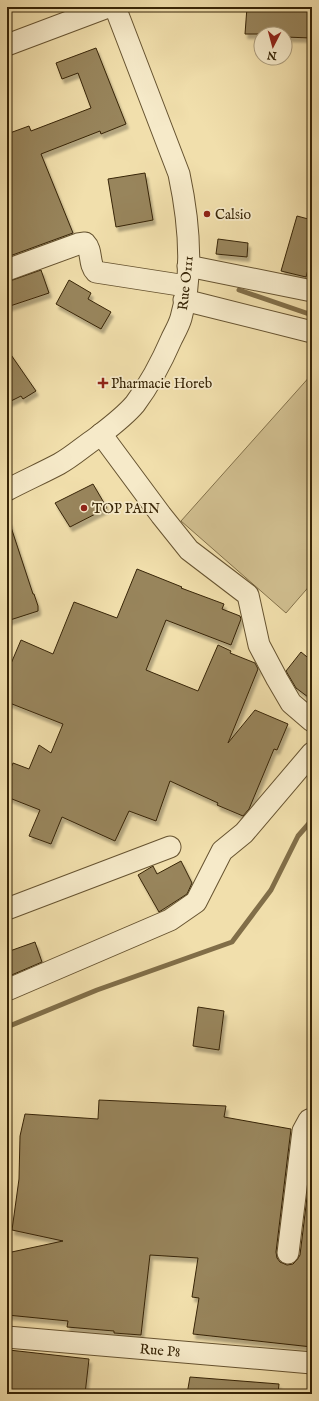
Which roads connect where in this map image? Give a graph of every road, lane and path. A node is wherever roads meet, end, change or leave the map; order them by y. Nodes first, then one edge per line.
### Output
1 (108, 7) edge
2 (115, 7) edge
3 (7, 45) edge
4 (7, 270) edge
5 (186, 284) junction
6 (312, 291) edge
7 (312, 332) edge
8 (101, 434) junction
9 (7, 490) edge
10 (312, 721) edge
11 (312, 753) edge
12 (170, 847) dead end
13 (7, 909) edge
14 (7, 990) edge
15 (312, 1119) edge
16 (288, 1253) dead end
17 (7, 1337) edge
18 (312, 1363) edge

1 - 3 street
2 - 5 street, Rue O111
4 - 5 street
5 - 6 street
5 - 7 street
5 - 8 street, Rue O111
8 - 9 street, Rue O111
8 - 10 street
11 - 14 street
12 - 13 street
15 - 16 street
17 - 18 street, Rue P8

